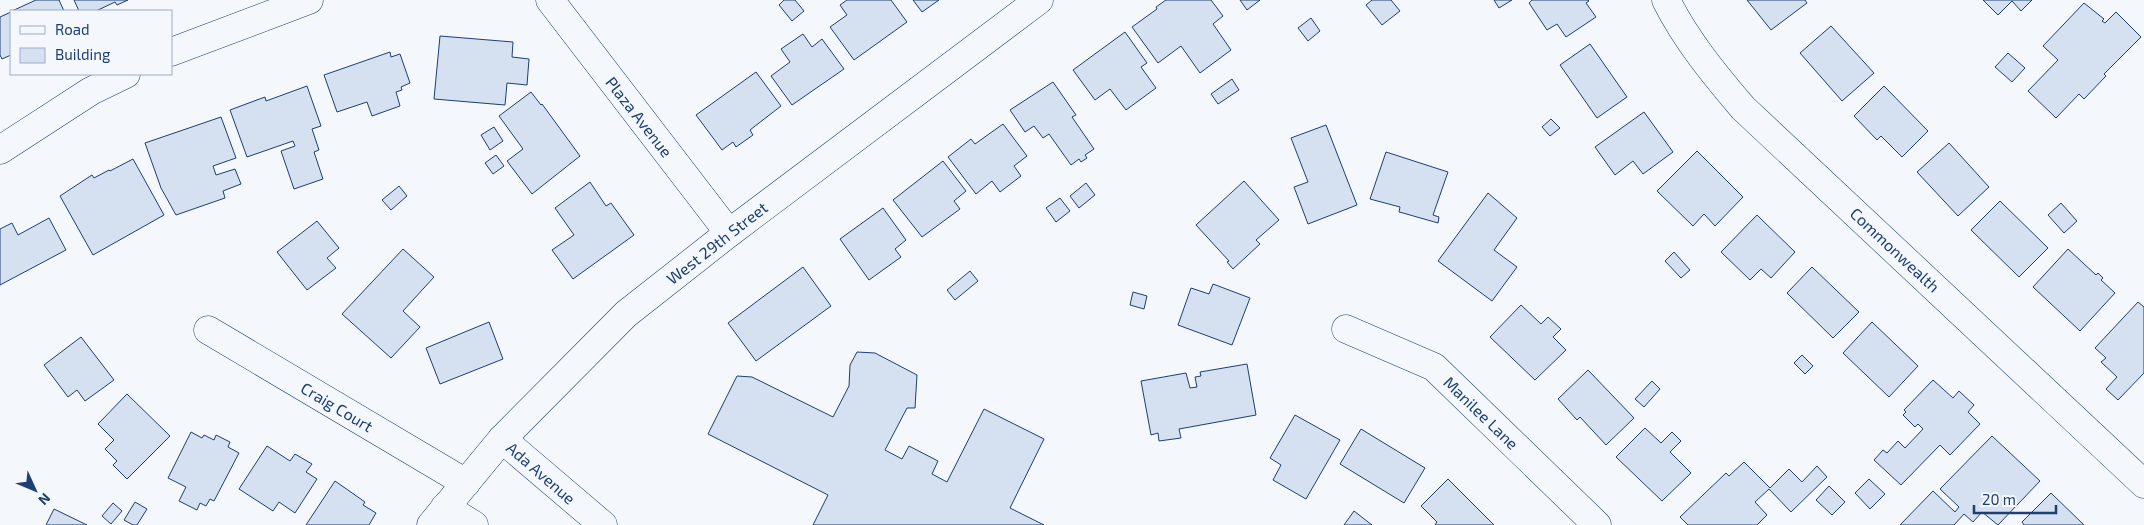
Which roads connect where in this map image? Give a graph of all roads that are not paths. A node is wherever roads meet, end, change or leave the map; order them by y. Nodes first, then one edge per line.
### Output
1 (309, 0) edge
2 (550, 0) edge
3 (1039, 0) edge
4 (1666, 0) edge
5 (172, 52) edge
6 (124, 75) edge
7 (0, 150) edge
8 (729, 233) junction
9 (1346, 329) dead end
10 (208, 330) dead end
11 (502, 439) junction
12 (466, 483) junction
13 (2144, 484) edge
14 (438, 516) edge
15 (474, 525) edge
16 (603, 525) edge
17 (1597, 525) edge

1 - 5 street
2 - 8 street, Plaza Avenue
3 - 8 street, West 29th Street
4 - 13 street, Commonwealth
6 - 7 street
8 - 11 street, West 29th Street
9 - 17 street, Manilee Lane
10 - 12 street, Craig Court
11 - 12 street, West 29th Street
11 - 16 street, Ada Avenue
12 - 14 street, West 29th Street
14 - 15 street

